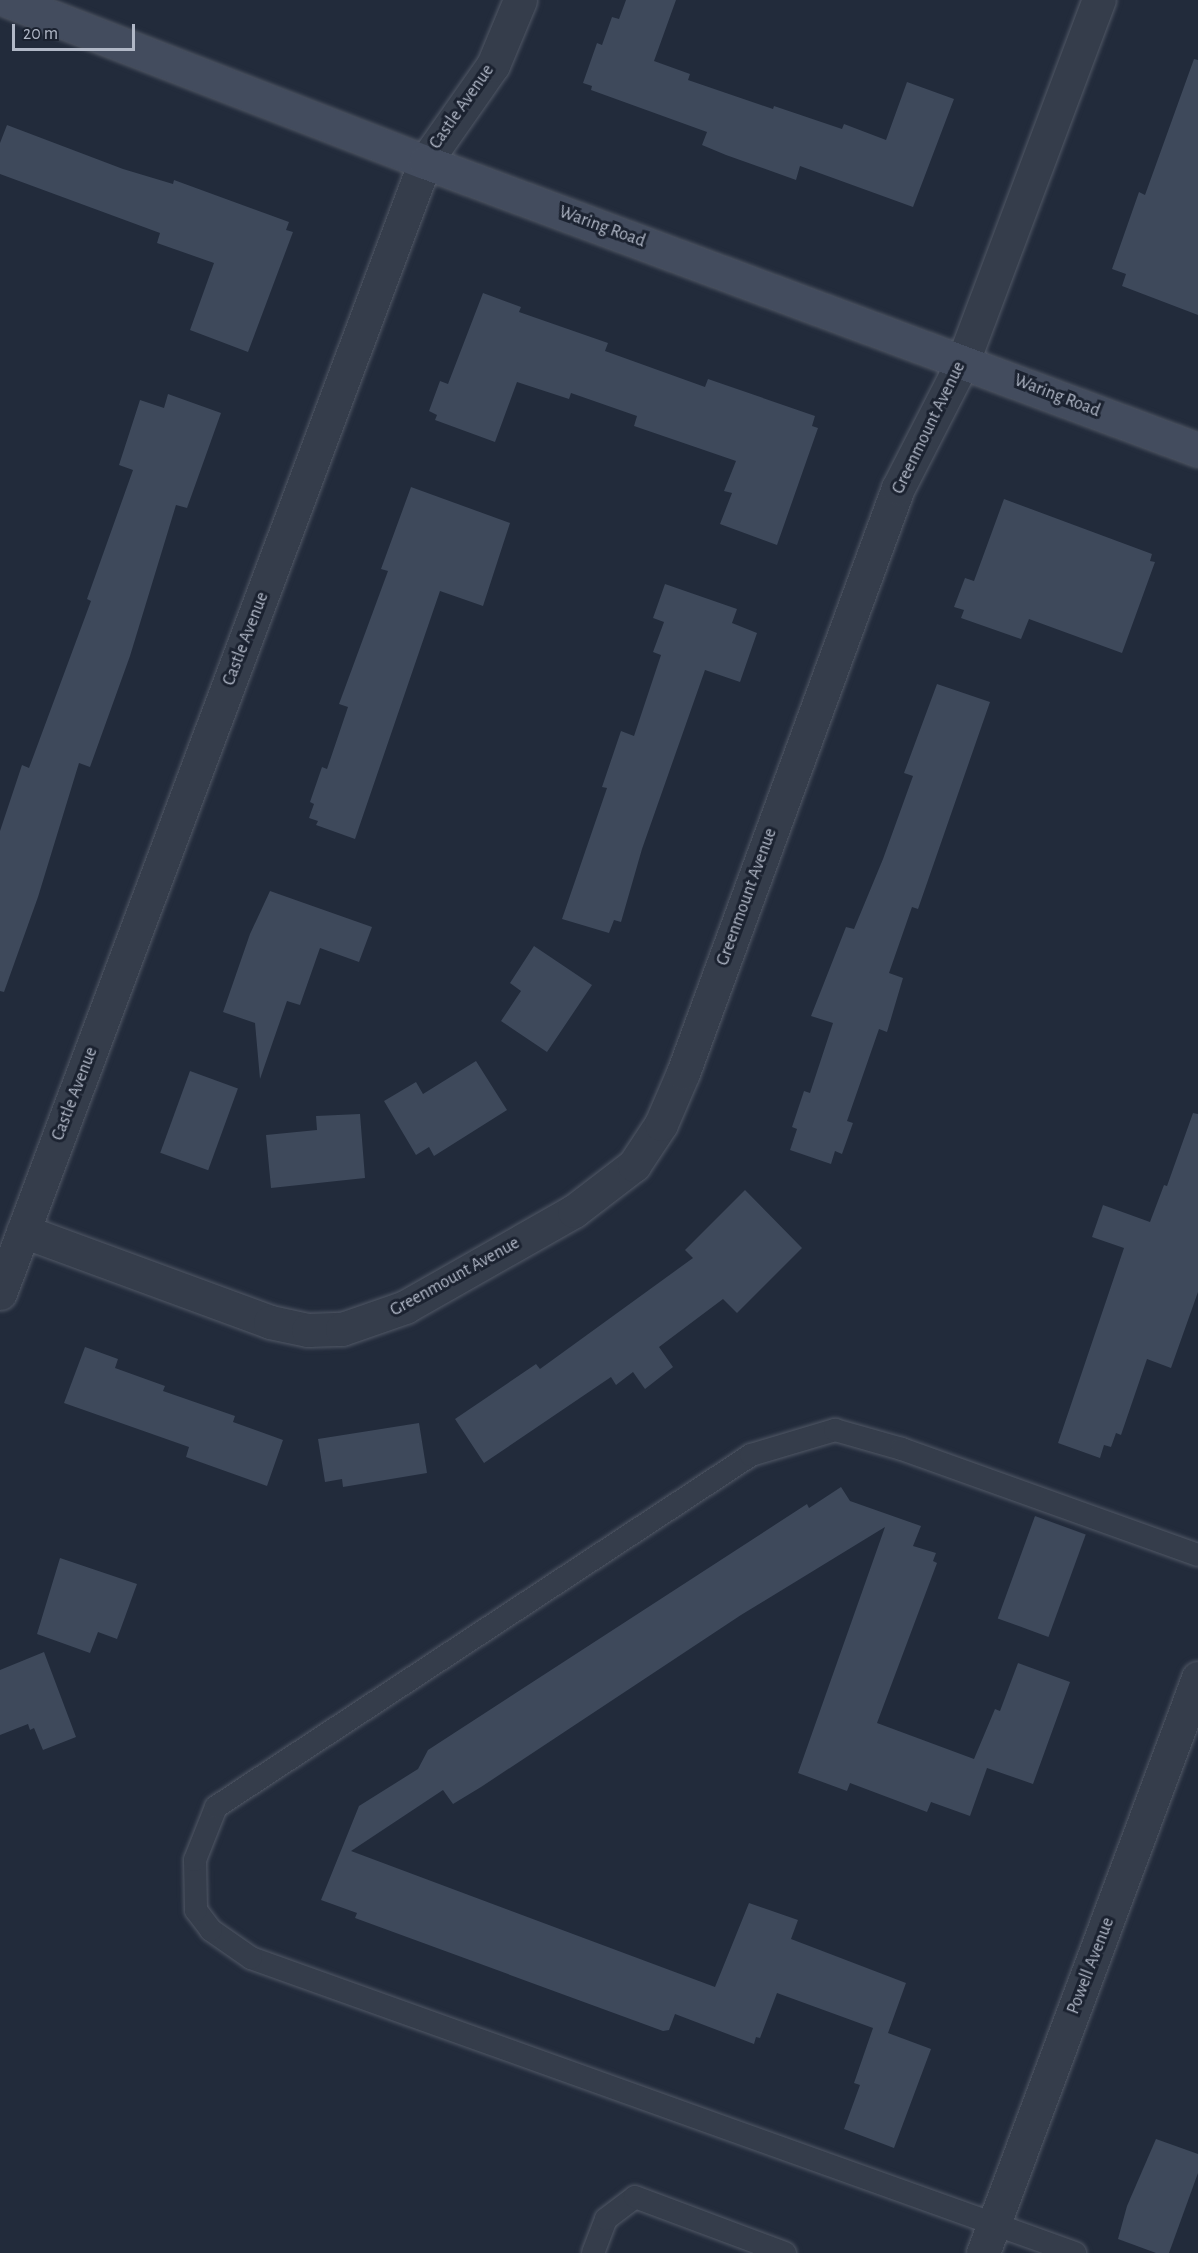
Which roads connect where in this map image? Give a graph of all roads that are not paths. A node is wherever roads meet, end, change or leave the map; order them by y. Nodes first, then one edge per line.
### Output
1 (7, 0) edge
2 (520, 0) edge
3 (1099, 0) edge
4 (425, 162) junction
5 (963, 361) junction
6 (1198, 450) edge
7 (23, 1231) junction
8 (0, 1293) edge
9 (1198, 1555) edge
10 (1198, 1678) edge
11 (988, 2240) edge
12 (593, 2253) edge
13 (785, 2253) edge
14 (1075, 2253) edge

1 - 4 street, Waring Road
2 - 4 street, Castle Avenue
3 - 5 street, Greenmount Avenue
4 - 5 street, Waring Road
4 - 7 street, Castle Avenue
5 - 6 street, Waring Road
5 - 7 street, Greenmount Avenue
7 - 8 street, Castle Avenue
9 - 11 lane
10 - 11 street, Powell Avenue
11 - 14 lane
12 - 13 lane

